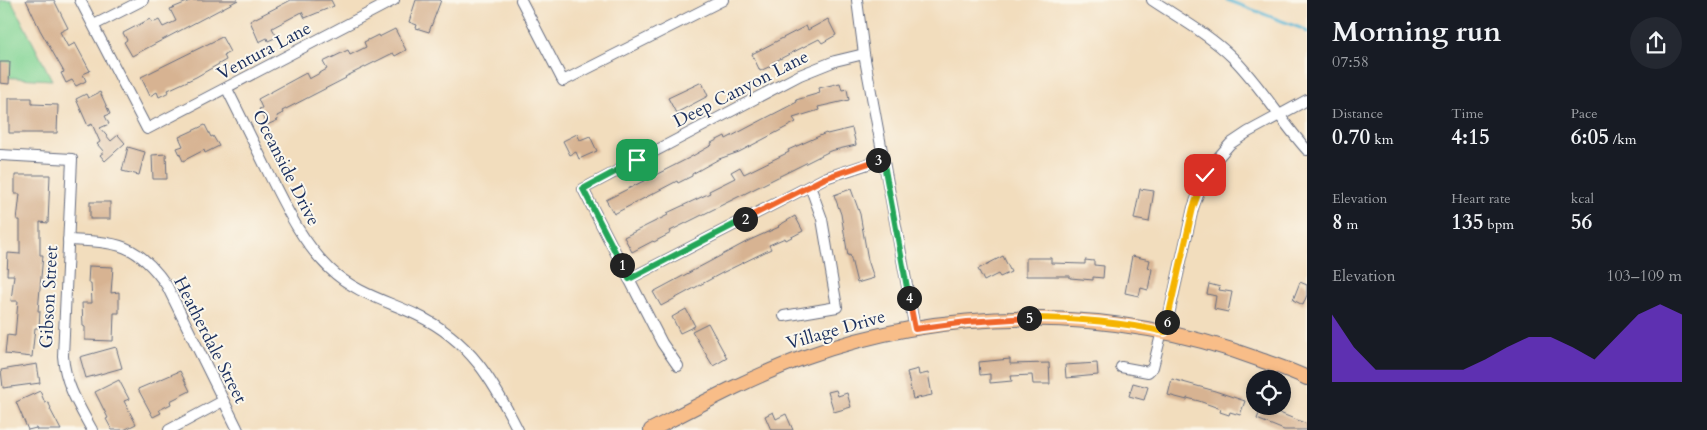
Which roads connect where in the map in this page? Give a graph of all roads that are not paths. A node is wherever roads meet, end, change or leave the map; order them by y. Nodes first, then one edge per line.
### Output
1 (80, 0) edge
2 (143, 0) edge
3 (395, 0) edge
4 (521, 0) edge
5 (723, 0) edge
6 (857, 0) edge
7 (1152, 0) edge
8 (94, 25) junction
9 (864, 54) junction
10 (227, 88) junction
11 (1307, 100) edge
12 (1278, 116) junction
13 (1307, 150) edge
14 (0, 155) edge
15 (883, 159) junction
16 (810, 186) junction
17 (68, 240) junction
18 (629, 279) junction
19 (784, 316) dead end
20 (915, 329) junction
21 (1164, 331) junction
22 (678, 366) dead end
23 (1121, 367) dead end
24 (1307, 378) edge
25 (222, 401) junction
26 (92, 430) edge
27 (168, 430) edge
28 (238, 430) edge
29 (518, 430) edge
30 (651, 430) edge

1 - 8 street
2 - 8 street
3 - 10 street, Ventura Lane
4 - 5 street
6 - 9 street
7 - 12 street
8 - 10 street, Ventura Lane
9 - 15 street
9 - 18 street, Deep Canyon Lane
10 - 29 street, Oceanside Drive
11 - 12 street
12 - 13 street
12 - 21 street
14 - 17 street, Gibson Street
15 - 16 street
15 - 20 street
16 - 18 street
16 - 19 street
17 - 25 street, Heatherdale Street
17 - 26 street, Gibson Street
18 - 22 street
20 - 21 main road, Village Drive
20 - 30 main road, Village Drive
21 - 23 street
21 - 24 main road, Village Drive
25 - 27 street
25 - 28 street, Heatherdale Street

